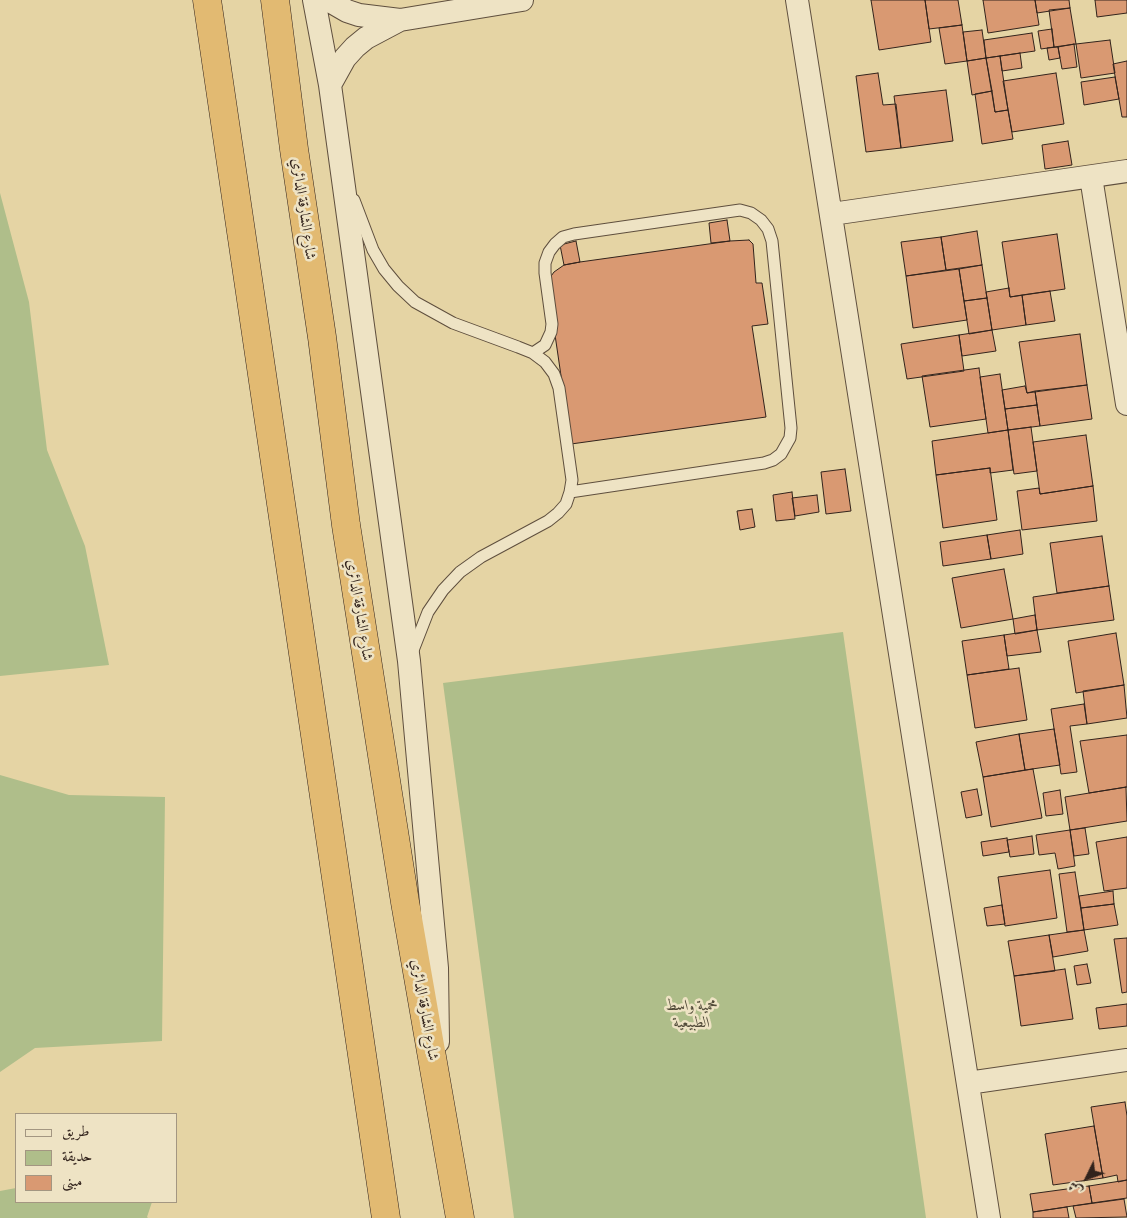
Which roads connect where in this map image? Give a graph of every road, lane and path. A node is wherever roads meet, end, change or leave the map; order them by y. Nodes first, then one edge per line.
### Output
1 (207, 0) edge
2 (274, 0) edge
3 (314, 0) edge
4 (328, 0) edge
5 (522, 0) edge
6 (797, 0) edge
7 (445, 6) edge
8 (400, 20) junction
9 (330, 85) junction
10 (340, 161) junction
11 (1127, 172) edge
12 (1091, 177) junction
13 (832, 214) junction
14 (533, 353) junction
15 (1127, 404) edge
16 (570, 492) junction
17 (409, 661) junction
18 (1127, 1060) edge
19 (968, 1083) junction
20 (438, 1088) junction
21 (386, 1218) edge
22 (460, 1218) edge
23 (989, 1218) edge

1 - 21 highway
2 - 20 highway, شارع الشارقة الدائري
3 - 9 street
4 - 8 street
5 - 7 street
6 - 13 street
7 - 8 street
8 - 9 street
9 - 10 street
10 - 14 lane
10 - 17 street
11 - 12 street
12 - 13 street
12 - 15 street
13 - 19 street
14 - 16 lane
14 - 16 lane
16 - 17 lane
17 - 20 street
18 - 19 street
19 - 23 street
20 - 22 highway, شارع الشارقة الدائري

